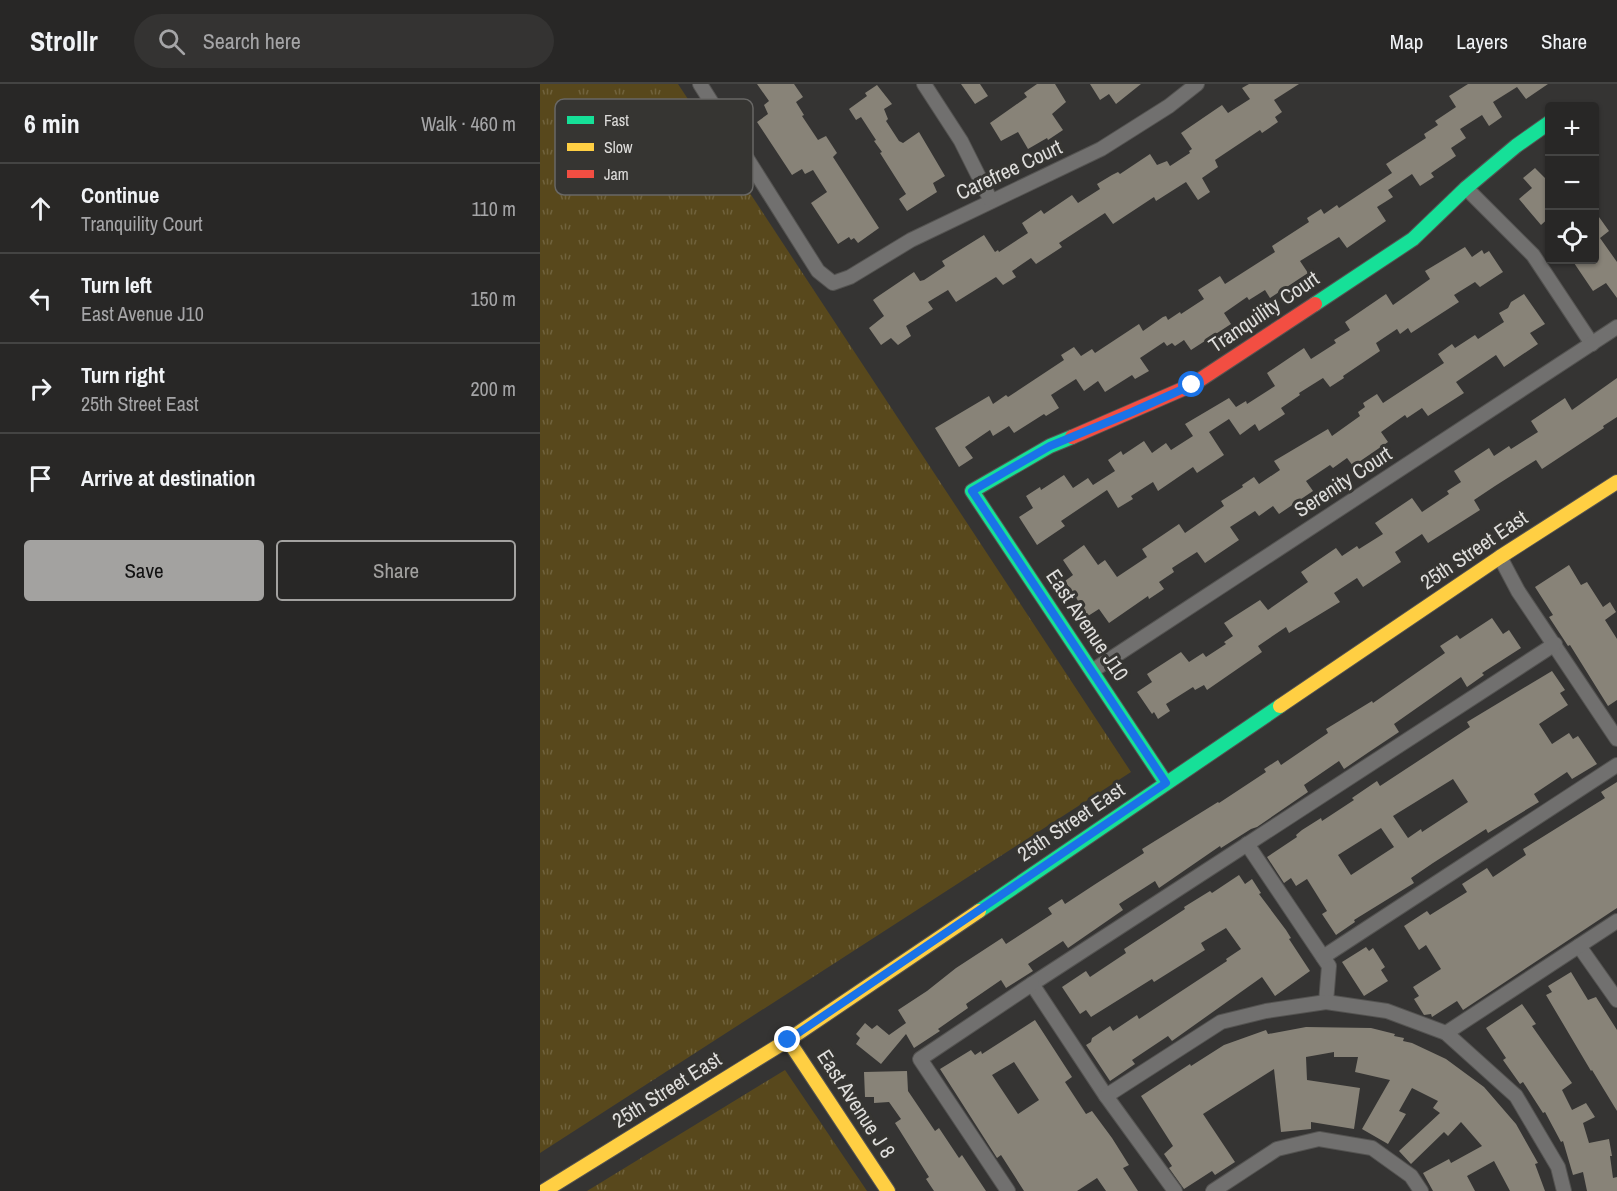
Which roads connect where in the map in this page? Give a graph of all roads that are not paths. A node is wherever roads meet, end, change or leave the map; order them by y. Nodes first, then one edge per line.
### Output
1 (700, 84) edge
2 (924, 84) edge
3 (1197, 84) edge
4 (710, 99) edge
5 (1545, 126) edge
6 (753, 168) edge
7 (1466, 188) junction
8 (991, 201) junction
9 (1617, 327) edge
10 (1592, 344) junction
11 (1617, 482) edge
12 (972, 491) joint
13 (1500, 557) junction
14 (1555, 644) junction
15 (1092, 671) junction
16 (1617, 739) edge
17 (1617, 765) edge
18 (1166, 783) junction
19 (1247, 844) junction
20 (1617, 921) edge
21 (1579, 946) junction
22 (1323, 957) junction
23 (1032, 984) junction
24 (1617, 1000) edge
25 (1326, 1002) junction
26 (1446, 1034) junction
27 (788, 1040) junction
28 (1106, 1096) junction
29 (544, 1191) edge
30 (888, 1191) edge
31 (1008, 1191) edge
32 (1175, 1191) edge
33 (1213, 1191) edge
34 (1421, 1191) edge
35 (1564, 1191) edge

1 - 4 street, Carefree Court
2 - 8 street
3 - 8 street, Carefree Court
5 - 7 street, Tranquility Court
6 - 8 street, Carefree Court
7 - 10 street
7 - 12 street, Tranquility Court
9 - 10 street, Serenity Court
10 - 15 street, Serenity Court
11 - 13 street, 25th Street East
12 - 15 street, East Avenue J10
13 - 14 street
13 - 18 street, 25th Street East
14 - 16 street
14 - 19 street
15 - 18 street, East Avenue J10
17 - 22 street
18 - 27 street, 25th Street East
19 - 22 street
19 - 23 street
20 - 21 street
21 - 24 street
21 - 26 street
22 - 25 street
23 - 28 street
23 - 31 street
25 - 26 street
25 - 28 street
26 - 35 street
27 - 29 street, 25th Street East
27 - 30 street, East Avenue J 8
28 - 32 street
33 - 34 street

